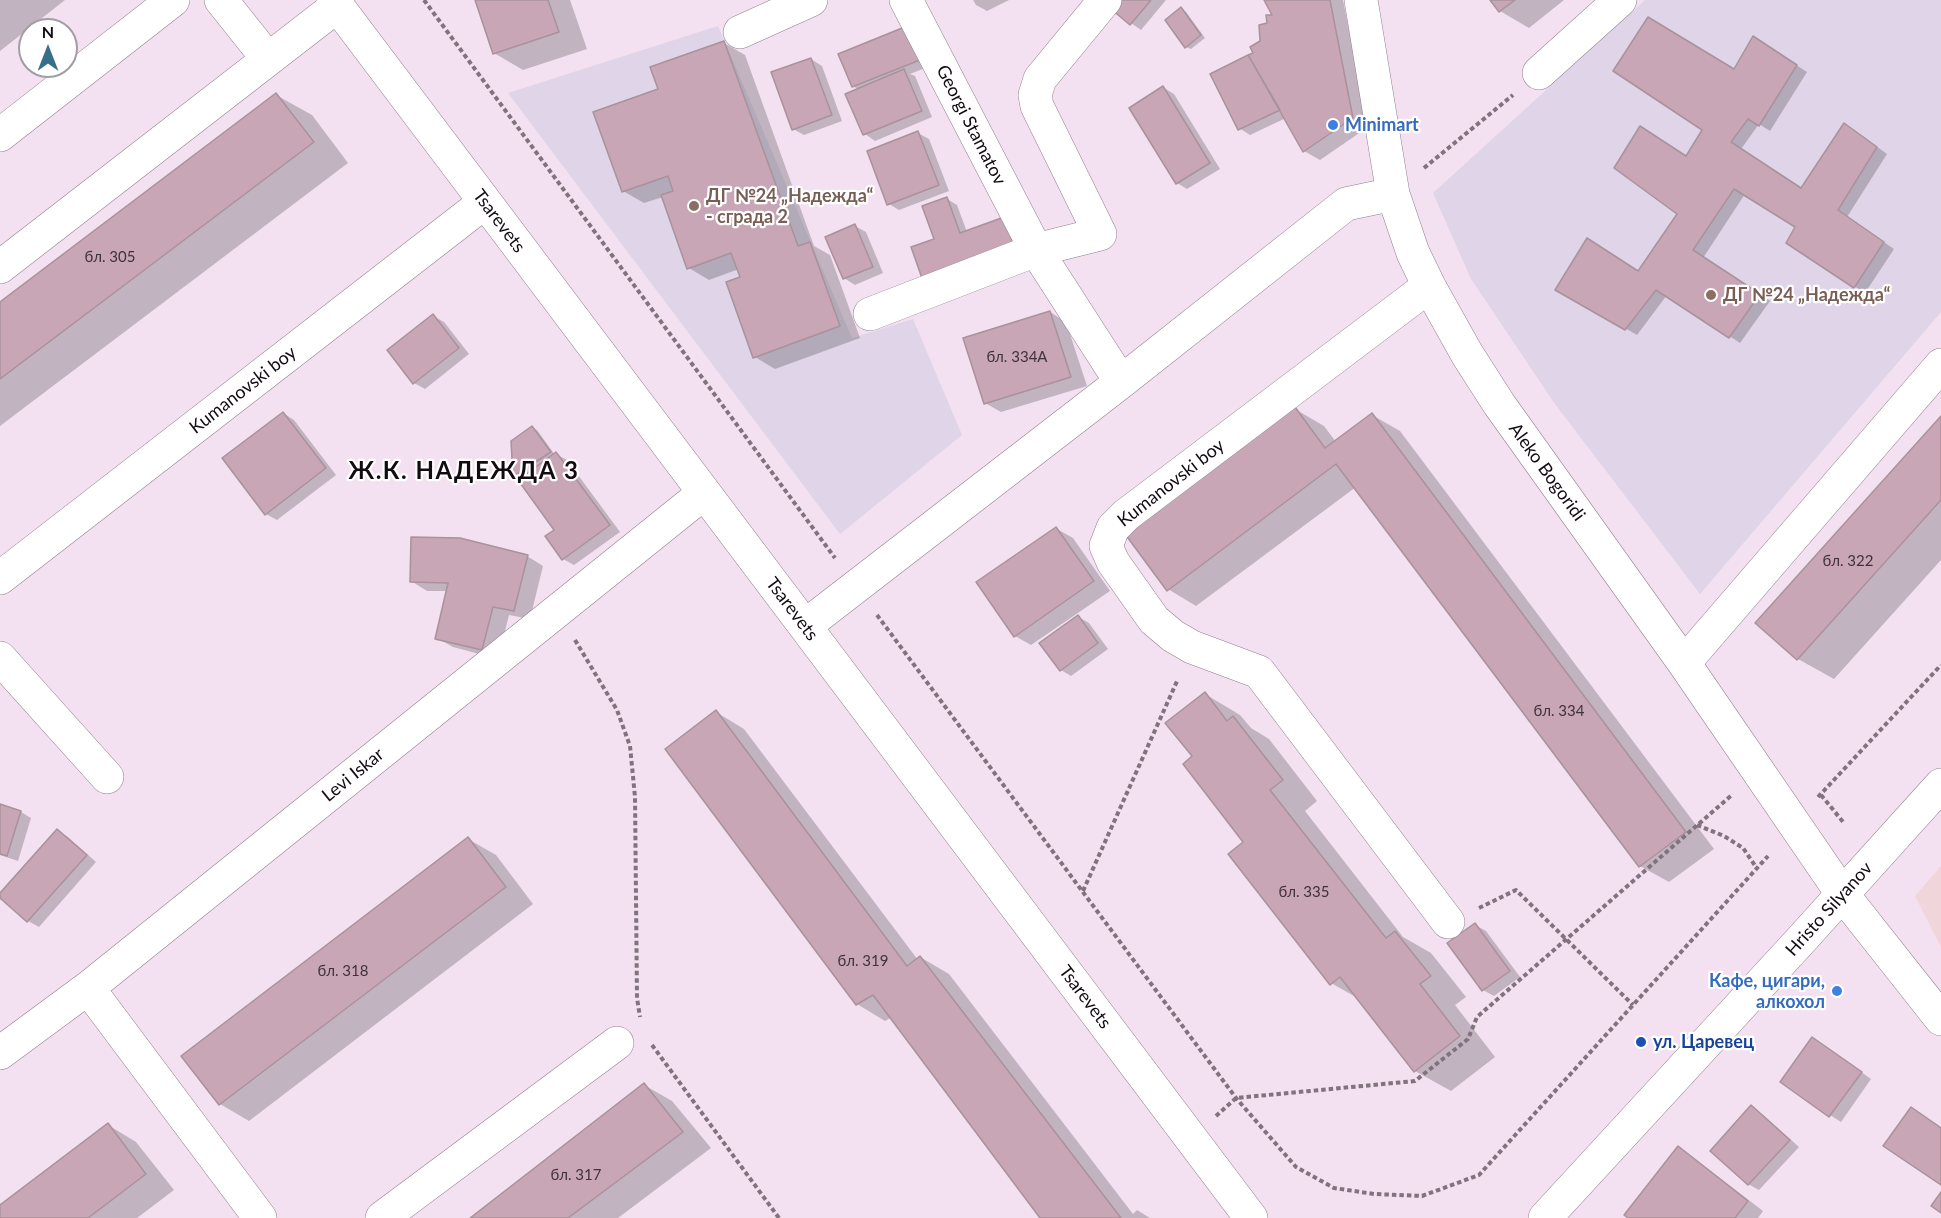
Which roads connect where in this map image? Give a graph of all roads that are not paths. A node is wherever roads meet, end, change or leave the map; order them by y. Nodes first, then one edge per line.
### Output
1 (173, 0) edge
2 (221, 0) edge
3 (811, 0) edge
4 (906, 0) edge
5 (1105, 0) edge
6 (1361, 0) edge
7 (1620, 0) edge
8 (335, 3) edge
9 (740, 32) dead end
10 (268, 59) junction
11 (1539, 73) road end
12 (0, 135) edge
13 (1393, 194) junction
14 (485, 202) junction
15 (1036, 250) junction
16 (0, 267) edge
17 (1429, 286) junction
18 (870, 314) dead end
19 (1941, 365) edge
20 (1121, 382) junction
21 (704, 493) junction
22 (0, 578) edge
23 (805, 626) junction
24 (0, 658) edge
25 (1684, 663) junction
26 (107, 777) dead end
27 (1941, 785) edge
28 (1843, 895) junction
29 (1448, 922) road end
30 (87, 988) junction
31 (1941, 1019) edge
32 (630, 1038) road end
33 (0, 1053) edge
34 (260, 1218) edge
35 (382, 1218) edge
36 (1251, 1218) edge
37 (1545, 1218) edge

1 - 12 street
2 - 10 street
3 - 9 street
4 - 15 street, Georgi Stamatov
5 - 15 street
6 - 13 street, Aleko Bogoridi
7 - 11 street
8 - 10 street
8 - 14 street, Tsarevets
10 - 16 street
13 - 17 street, Aleko Bogoridi
13 - 20 street
14 - 21 street, Tsarevets
14 - 22 street, Kumanovski boy
15 - 18 street
15 - 20 street, Georgi Stamatov
17 - 25 street, Aleko Bogoridi
17 - 29 street, Kumanovski boy
19 - 25 street
20 - 23 street
21 - 23 street, Tsarevets
21 - 30 street, Levi Iskar
23 - 36 street, Tsarevets
24 - 26 street
25 - 28 street, Aleko Bogoridi
27 - 28 street, Hristo Silyanov
28 - 31 street, Aleko Bogoridi
28 - 37 street, Hristo Silyanov
30 - 33 street, Levi Iskar
30 - 34 street
32 - 35 street

